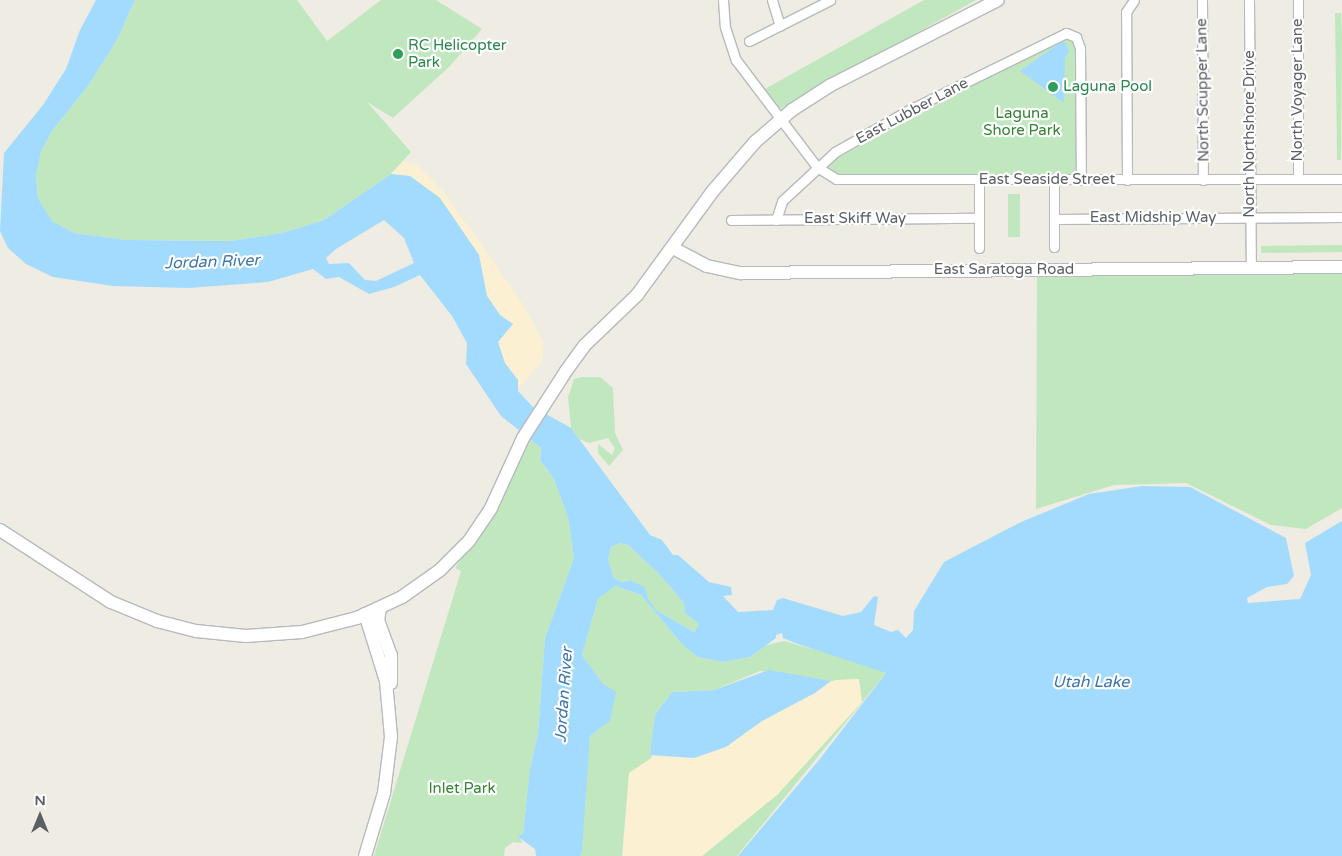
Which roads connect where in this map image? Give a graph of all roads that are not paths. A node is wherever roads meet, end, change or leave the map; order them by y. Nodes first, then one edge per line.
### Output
1 (723, 0) edge
2 (772, 0) edge
3 (830, 0) edge
4 (1202, 0) edge
5 (1249, 0) edge
6 (1298, 0) edge
7 (992, 2) edge
8 (1132, 2) edge
9 (780, 26) junction
10 (749, 42) dead end
11 (781, 118) junction
12 (817, 167) junction
13 (1251, 179) junction
14 (1298, 179) junction
15 (1342, 179) edge
16 (1081, 180) junction
17 (1127, 180) junction
18 (1204, 180) junction
19 (979, 181) junction
20 (1054, 181) junction
21 (712, 192) junction
22 (1251, 217) junction
23 (1342, 217) edge
24 (979, 218) junction
25 (1054, 219) junction
26 (731, 220) dead end
27 (776, 220) junction
28 (1054, 247) dead end
29 (673, 248) junction
30 (979, 248) dead end
31 (1342, 267) edge
32 (1251, 268) junction
33 (619, 313) junction
34 (0, 530) edge
35 (380, 608) junction
36 (365, 614) junction
37 (389, 698) junction
38 (365, 856) edge

1 - 11 street, East Seaside Street
2 - 9 street
3 - 9 street
4 - 18 street, North Scupper Lane
5 - 13 street, North Northshore Drive
6 - 14 street, North Voyager Lane
7 - 11 main road
8 - 17 street
9 - 10 street
11 - 12 street, East Seaside Street
11 - 21 main road
12 - 16 street, East Lubber Lane
12 - 19 street, East Seaside Street
12 - 27 street, East Lubber Lane
13 - 14 street, East Seaside Street
13 - 18 street, East Seaside Street
13 - 22 street, North Northshore Drive
14 - 15 street, East Seaside Street
16 - 17 street, East Seaside Street
16 - 20 street, East Seaside Street
17 - 18 street, East Seaside Street
19 - 20 street, East Seaside Street
19 - 24 street
20 - 25 street
21 - 29 main road
21 - 33 main road
22 - 23 street, East Midship Way
22 - 25 street, East Midship Way
22 - 32 street, North Northshore Drive
24 - 27 street, East Skiff Way
24 - 30 street
25 - 28 street
26 - 27 street, East Skiff Way
29 - 32 main road, East Saratoga Road
29 - 33 main road
31 - 32 main road, East Saratoga Road
33 - 35 main road
34 - 36 main road
35 - 36 main road
35 - 37 main road
36 - 37 main road
37 - 38 main road

